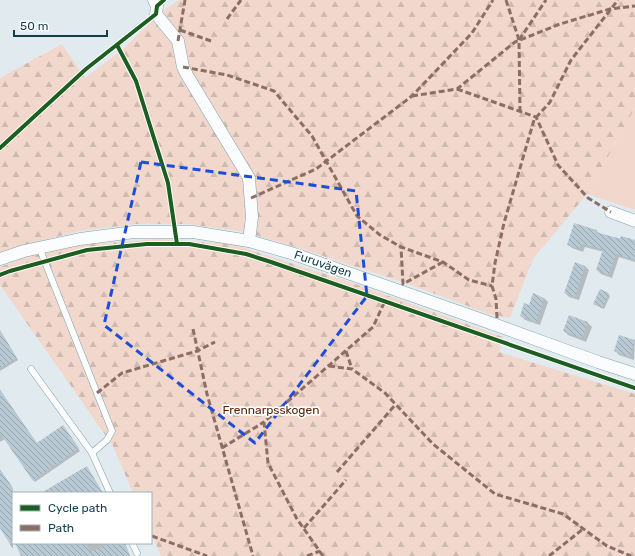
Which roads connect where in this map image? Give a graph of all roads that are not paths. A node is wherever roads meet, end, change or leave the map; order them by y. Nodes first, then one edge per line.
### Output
1 (154, 0) edge
2 (610, 212) dead end
3 (635, 221) edge
4 (249, 241) junction
5 (39, 248) junction
6 (0, 259) edge
7 (31, 369) dead end
8 (635, 374) edge
9 (92, 453) junction
10 (110, 492) edge
11 (132, 544) edge
12 (137, 553) dead end

1 - 4 street
2 - 3 street
4 - 5 street, Furuvägen
4 - 8 street, Furuvägen
5 - 6 street, Furuvägen
5 - 9 lane
7 - 9 lane
9 - 10 lane
11 - 12 lane

